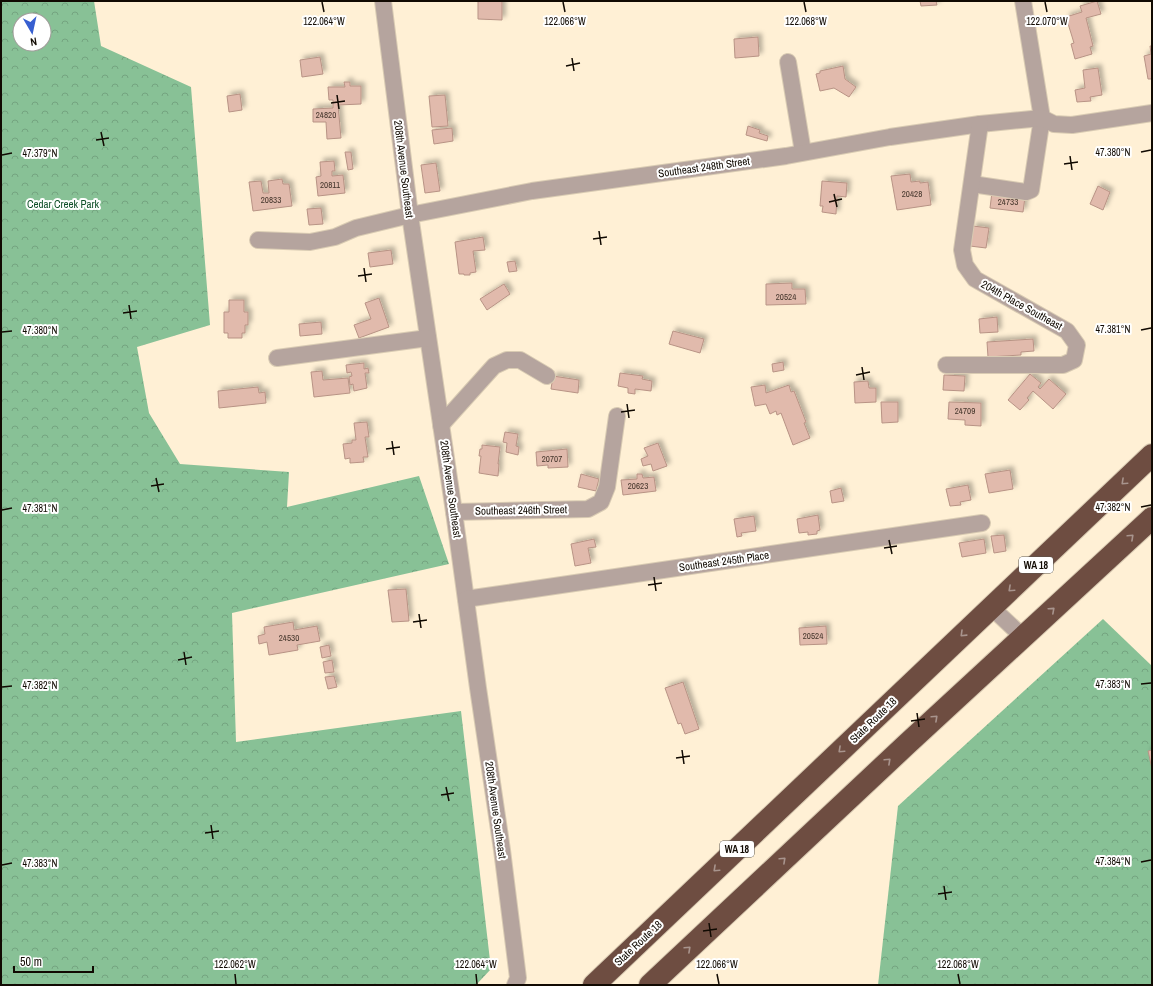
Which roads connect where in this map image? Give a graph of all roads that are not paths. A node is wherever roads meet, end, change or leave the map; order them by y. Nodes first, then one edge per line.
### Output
1 (384, 1) edge
2 (1023, 1) edge
3 (788, 62) dead end
4 (1152, 113) edge
5 (1042, 118) junction
6 (980, 124) junction
7 (803, 152) junction
8 (972, 184) junction
9 (410, 215) junction
10 (258, 240) dead end
11 (428, 338) junction
12 (277, 358) dead end
13 (946, 365) dead end
14 (547, 376) dead end
15 (617, 416) dead end
16 (441, 425) junction
17 (1152, 455) edge
18 (454, 512) junction
19 (1152, 518) edge
20 (982, 523) dead end
21 (466, 599) junction
22 (991, 607) junction
23 (1023, 636) junction
24 (517, 981) edge
25 (594, 985) edge
26 (650, 985) edge

1 - 9 street, 208th Avenue Southeast
2 - 5 street
3 - 7 street
4 - 5 street, Southeast 248th Street
5 - 6 street, Southeast 248th Street
5 - 8 street
6 - 7 street, Southeast 248th Street
6 - 8 street, 204th Place Southeast
7 - 9 street, Southeast 248th Street
8 - 13 street, 204th Place Southeast
9 - 10 street, Southeast 248th Street
9 - 11 street, 208th Avenue Southeast
11 - 12 street
11 - 16 street, 208th Avenue Southeast
14 - 16 street
15 - 18 street, Southeast 246th Street
16 - 18 street, 208th Avenue Southeast
17 -> 22 highway, State Route 18 / WA 18
18 - 21 street, 208th Avenue Southeast
23 -> 19 highway
20 - 21 street, Southeast 245th Place
21 - 24 street, 208th Avenue Southeast
22 - 23 street
22 -> 25 highway, State Route 18 / WA 18
26 -> 23 highway

